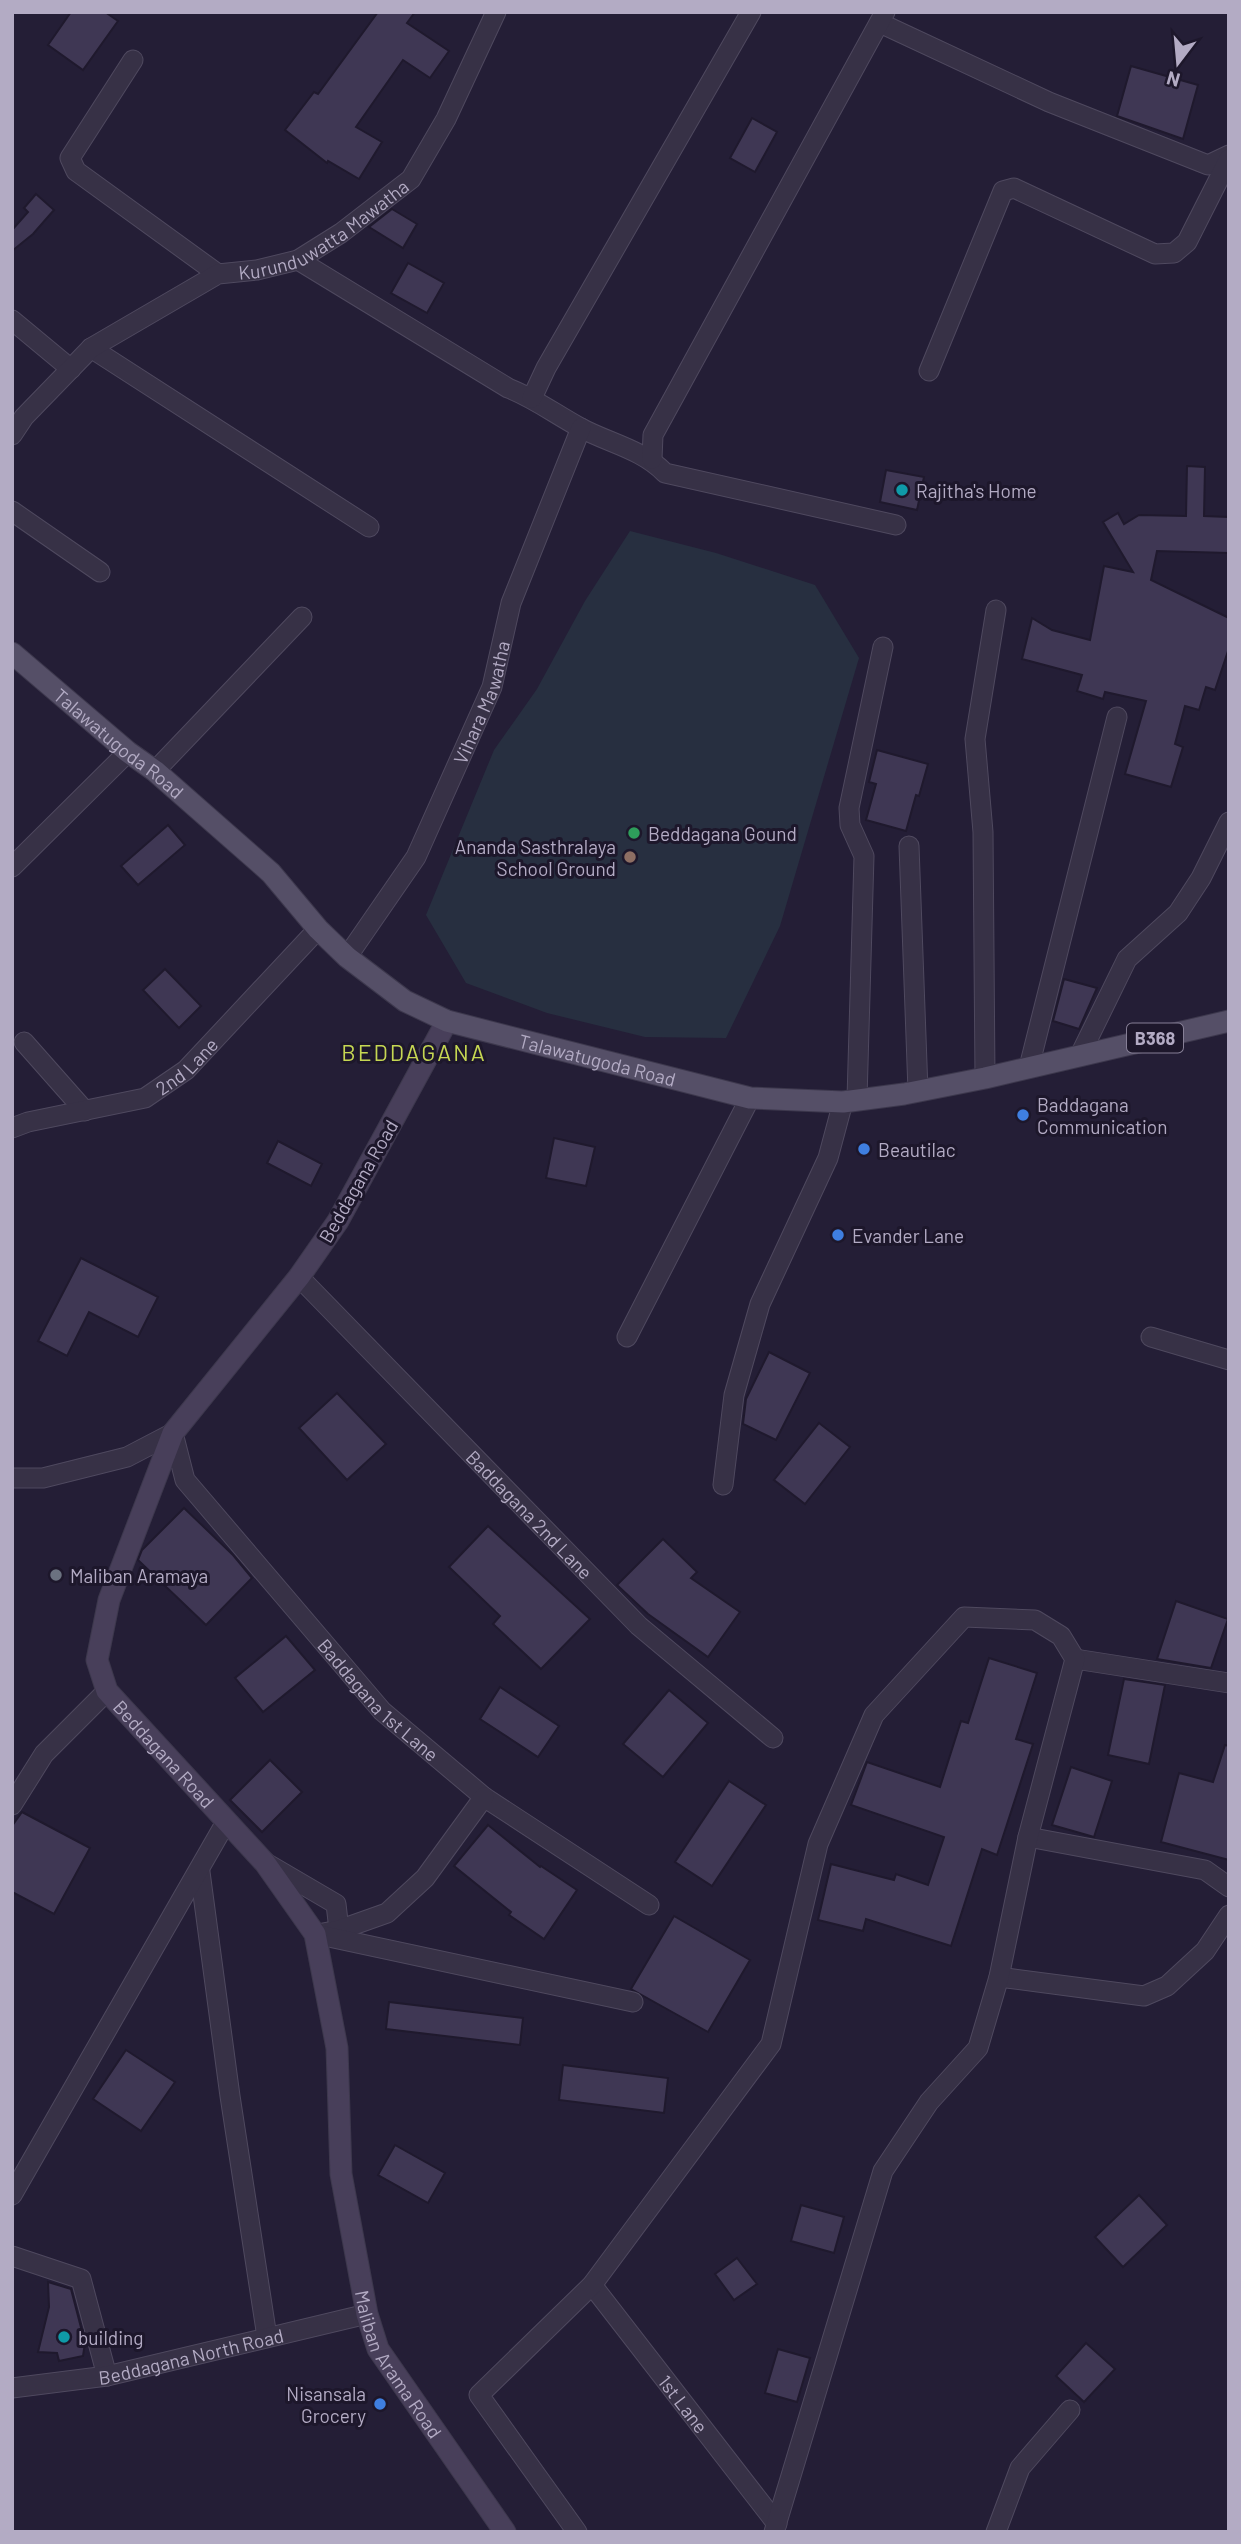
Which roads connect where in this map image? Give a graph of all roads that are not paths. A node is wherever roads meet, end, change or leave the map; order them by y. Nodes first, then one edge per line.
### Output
1 (496, 12) edge
2 (751, 12) edge
3 (883, 18) edge
4 (133, 60) dead end
5 (1229, 157) edge
6 (298, 260) junction
7 (218, 274) junction
8 (12, 320) edge
9 (91, 348) junction
10 (71, 369) junction
11 (929, 370) dead end
12 (532, 398) junction
13 (581, 428) junction
14 (12, 435) edge
15 (652, 459) junction
16 (12, 511) edge
17 (896, 525) dead end
18 (369, 527) dead end
19 (100, 572) dead end
20 (996, 610) dead end
21 (302, 617) dead end
22 (883, 647) dead end
23 (12, 653) edge
24 (1117, 717) dead end
25 (128, 752) junction
26 (155, 771) junction
27 (1229, 822) edge
28 (909, 846) dead end
29 (12, 867) edge
30 (317, 929) junction
31 (347, 957) junction
32 (447, 1021) junction
33 (1229, 1021) edge
34 (24, 1042) dead end
35 (1080, 1055) junction
36 (1029, 1067) junction
37 (985, 1078) junction
38 (918, 1091) junction
39 (750, 1098) junction
40 (850, 1100) junction
41 (85, 1111) junction
42 (12, 1129) edge
43 (299, 1276) junction
44 (1151, 1337) dead end
45 (627, 1338) dead end
46 (1229, 1360) edge
47 (173, 1433) junction
48 (12, 1478) edge
49 (723, 1485) dead end
50 (1075, 1659) junction
51 (1229, 1683) edge
52 (107, 1691) junction
53 (774, 1738) dead end
54 (484, 1797) junction
55 (12, 1805) edge
56 (226, 1822) junction
57 (1028, 1837) junction
58 (265, 1863) junction
59 (200, 1872) junction
60 (1229, 1887) edge
61 (649, 1905) dead end
62 (1229, 1914) edge
63 (339, 1930) junction
64 (315, 1934) junction
65 (999, 1977) junction
66 (633, 2002) dead end
67 (341, 2174) joint
68 (12, 2194) edge
69 (12, 2256) edge
70 (592, 2285) junction
71 (367, 2314) junction
72 (267, 2337) junction
73 (107, 2376) junction
74 (12, 2388) edge
75 (1070, 2410) dead end
76 (776, 2528) edge
77 (505, 2532) edge
78 (577, 2532) edge
79 (996, 2532) edge

1 - 6 street, Kurunduwatta Mawatha
2 - 12 street
3 - 5 street
3 - 15 street
4 - 7 street
5 - 11 street
6 - 7 street, Kurunduwatta Mawatha
6 - 12 street
7 - 9 street, Kurunduwatta Mawatha
8 - 10 street
9 - 10 street, Kurunduwatta Mawatha
9 - 18 street
10 - 14 street, Kurunduwatta Mawatha
12 - 13 street
13 - 15 street
13 - 31 street, Vihara Mawatha
15 - 17 street
16 - 19 street
20 - 37 street
21 - 26 street
22 - 40 street
23 - 25 main road, Talawatugoda Road / B368
24 - 36 street
25 - 26 main road, Talawatugoda Road / B368
25 - 29 street
26 - 30 main road, Talawatugoda Road / B368
27 - 35 street
28 - 38 street
30 - 31 main road, Talawatugoda Road / B368
30 - 41 street, 2nd Lane
31 - 32 main road, Talawatugoda Road / B368
32 - 39 main road, Talawatugoda Road / B368
32 - 43 street, Beddagana Road
33 - 35 main road, Talawatugoda Road / B368
34 - 41 street
35 - 36 main road, Talawatugoda Road / B368
36 - 37 main road, Talawatugoda Road / B368
37 - 38 main road, Talawatugoda Road / B368
38 - 40 main road, Talawatugoda Road / B368
39 - 40 main road, Talawatugoda Road / B368
39 - 45 street
40 - 49 street
41 - 42 street, 2nd Lane
43 - 47 street, Beddagana Road
43 - 53 street, Baddagana 2nd Lane
44 - 46 street
47 - 48 street
47 - 52 street, Beddagana Road
47 - 54 street, Baddagana 1st Lane
50 - 51 street
50 - 57 street
50 - 70 street
52 - 55 street
52 - 56 street, Beddagana Road
54 - 61 street, Baddagana 1st Lane
54 - 63 street
56 - 58 street, Beddagana Road
56 - 59 street
57 - 60 street
57 - 65 street
58 - 63 street
58 - 64 street, Beddagana Road
59 - 68 street
59 - 72 street
62 - 65 street
63 - 64 street
64 - 66 street
64 - 67 street, Beddagana Road
65 - 76 street
67 - 71 street, Maliban Arama Road
69 - 73 street
70 - 76 street, 1st Lane
70 - 78 street
71 - 72 street, Beddagana North Road
71 - 77 street, Maliban Arama Road
72 - 73 street, Beddagana North Road
73 - 74 street, Beddagana North Road
75 - 79 street

